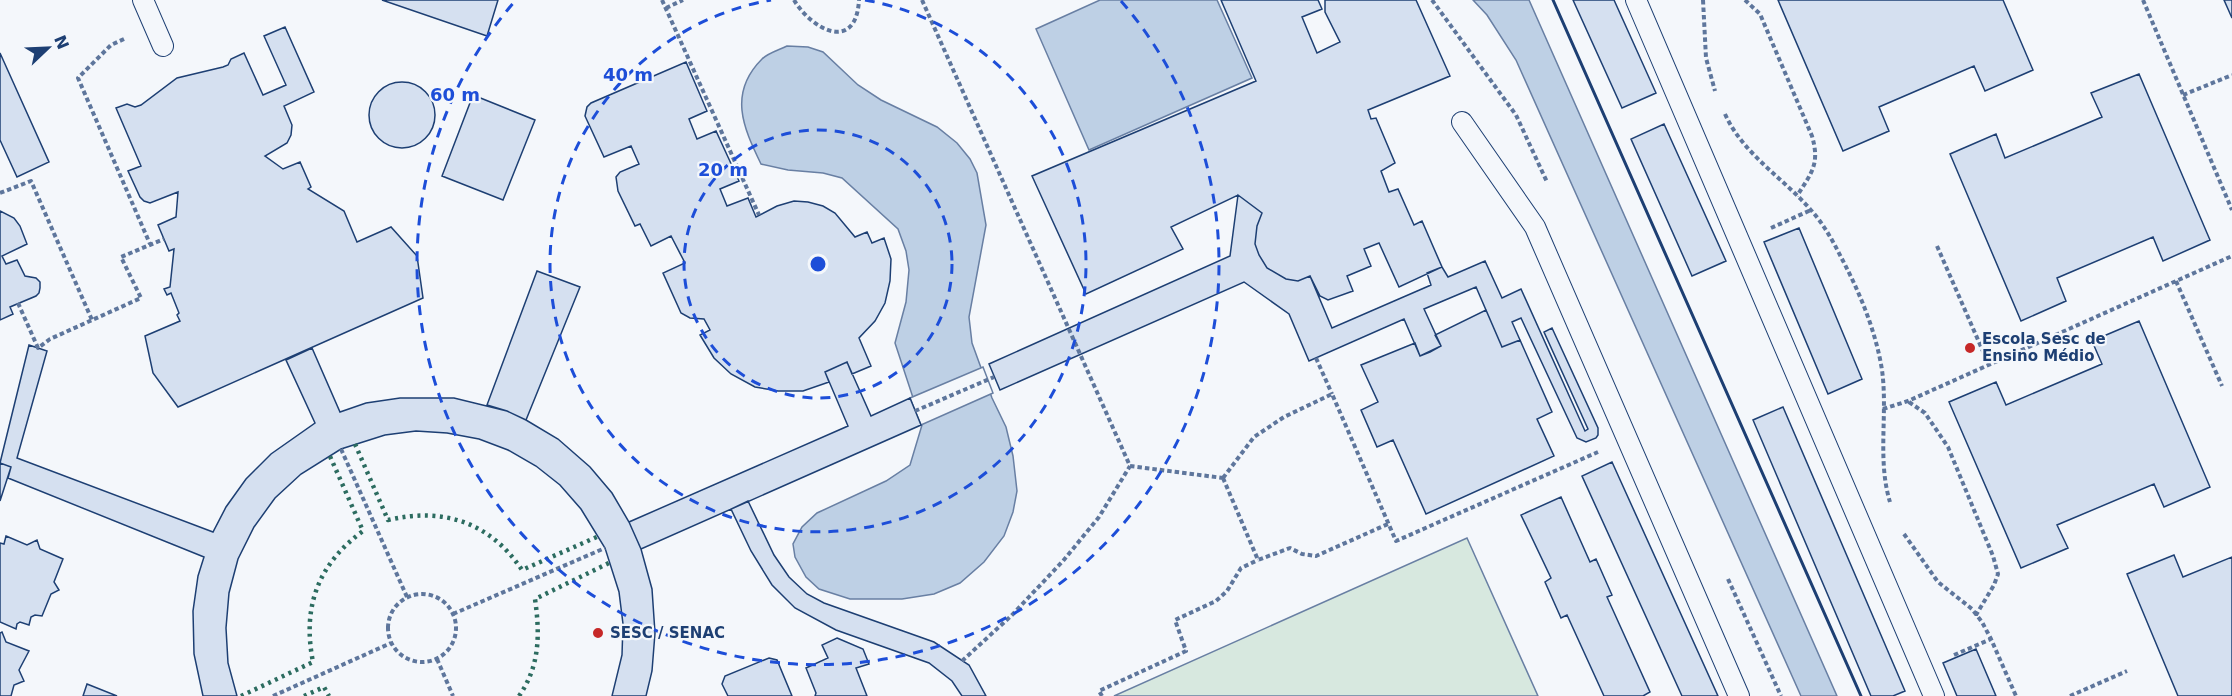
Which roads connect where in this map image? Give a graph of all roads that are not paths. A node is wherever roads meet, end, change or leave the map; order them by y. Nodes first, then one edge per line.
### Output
1 (143, 0) edge
2 (1636, 0) edge
3 (164, 46) dead end
4 (1462, 123) dead end
5 (1739, 696) edge
6 (1934, 696) edge

1 - 3 lane
2 - 6 lane
4 - 5 lane

